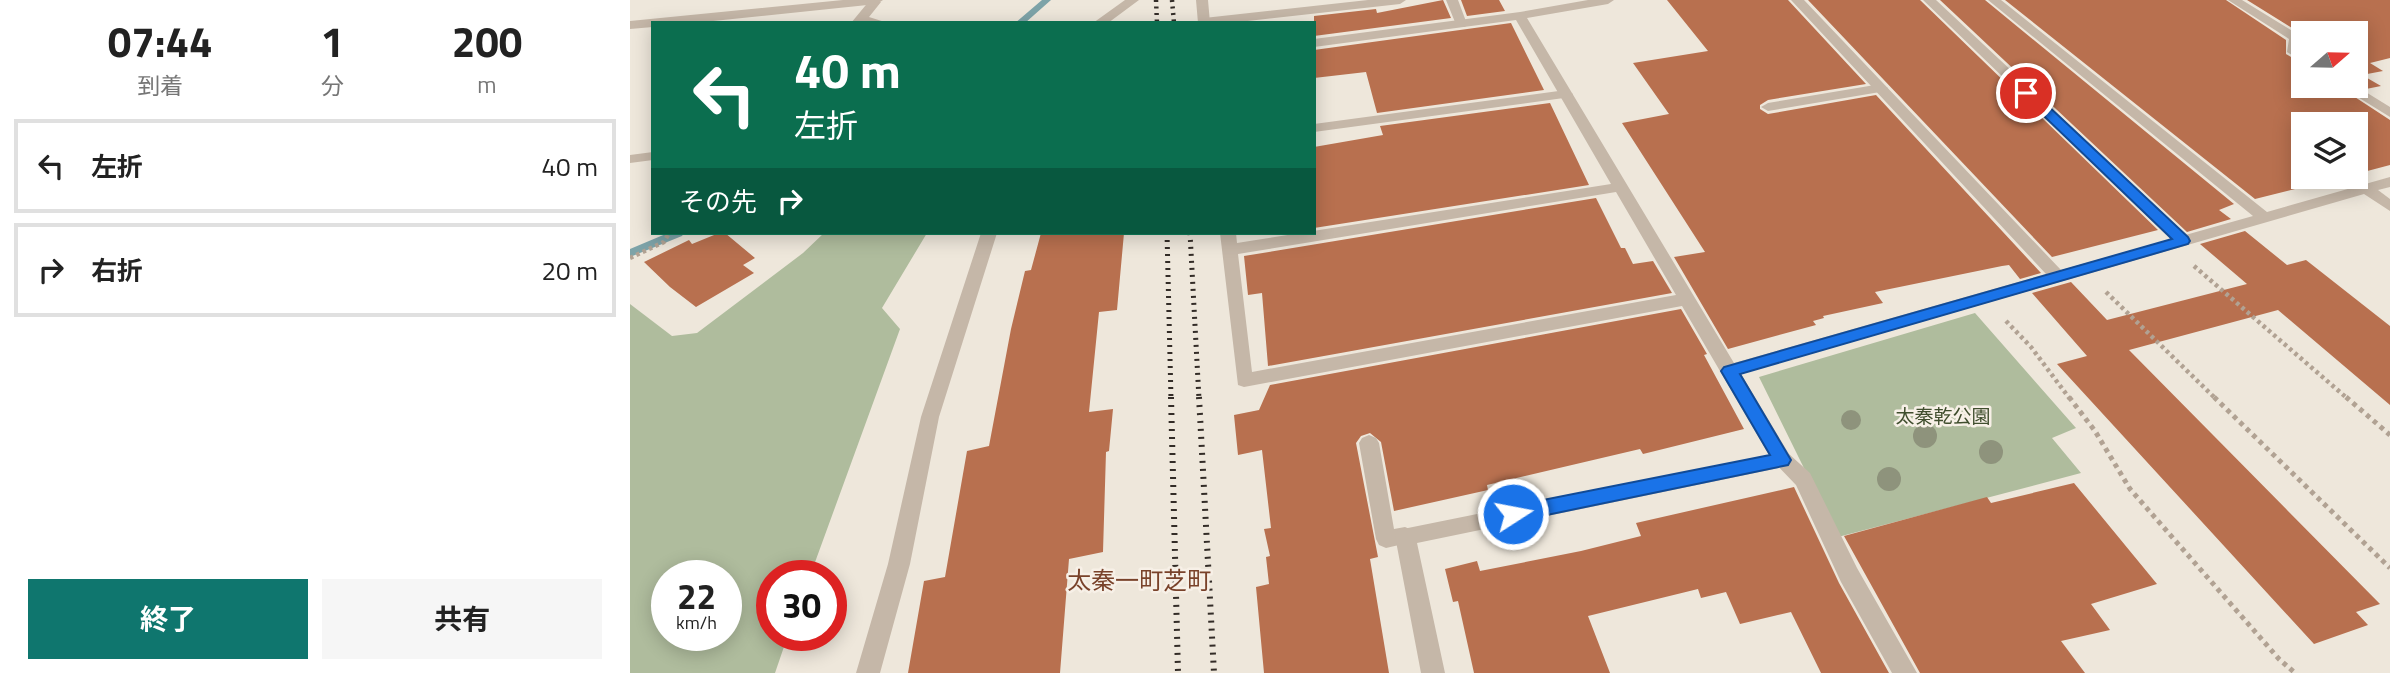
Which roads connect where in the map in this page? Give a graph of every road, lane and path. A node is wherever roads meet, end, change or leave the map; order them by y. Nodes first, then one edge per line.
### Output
1 (1133, 0) edge
2 (1202, 0) edge
3 (1401, 0) edge
4 (1452, 0) edge
5 (1608, 0) edge
6 (1797, 0) edge
7 (1929, 0) edge
8 (1994, 0) edge
9 (2234, 0) edge
10 (876, 1) edge
11 (1556, 4) edge
12 (1520, 16) junction
13 (675, 21) edge
14 (859, 21) edge
15 (1102, 21) edge
16 (1204, 21) edge
17 (1213, 21) edge
18 (651, 23) edge
19 (1461, 24) junction
20 (630, 25) edge
21 (2291, 36) edge
22 (1316, 43) edge
23 (1881, 88) junction
24 (1566, 94) junction
25 (2366, 98) edge
26 (1769, 107) dead end
27 (2390, 113) edge
28 (1316, 128) edge
29 (651, 156) edge
30 (630, 159) edge
31 (2390, 182) edge
32 (1620, 187) junction
33 (2368, 188) edge
34 (2366, 189) joint
35 (2390, 206) edge
36 (2264, 217) junction
37 (1316, 229) edge
38 (667, 235) edge
39 (988, 235) edge
40 (1272, 235) edge
41 (1229, 241) edge
42 (2176, 243) junction
43 (630, 258) edge
44 (2083, 269) junction
45 (2058, 277) junction
46 (1984, 298) junction
47 (1687, 299) junction
48 (1729, 371) junction
49 (2390, 435) edge
50 (1369, 443) dead end
51 (1782, 460) junction
52 (1405, 536) junction
53 (2390, 568) edge
54 (868, 673) edge
55 (1433, 673) edge
56 (1905, 673) edge
57 (2295, 673) edge

1 - 15 street
2 - 16 street
3 - 17 street
4 - 19 street
5 - 11 street
6 - 23 street
7 - 42 street
8 - 36 street
9 - 21 street
10 - 13 street
10 - 14 street
11 - 12 street
12 - 19 street
12 - 24 street
18 - 20 street
19 - 22 street
23 - 26 street
23 - 45 street
24 - 28 street
24 - 32 street
25 - 27 street
29 - 30 street
31 - 33 street
32 - 37 street
32 - 47 street
34 - 35 street
34 - 36 street
36 - 42 street
38 - 43 path
39 - 54 street
40 - 41 street
41 - 47 street
42 - 44 street
42 - 49 path
44 - 45 street
44 - 53 path
45 - 46 street
46 - 48 street
46 - 57 path
47 - 48 street
48 - 51 street
50 - 52 street
51 - 52 street
51 - 56 street
52 - 55 street

